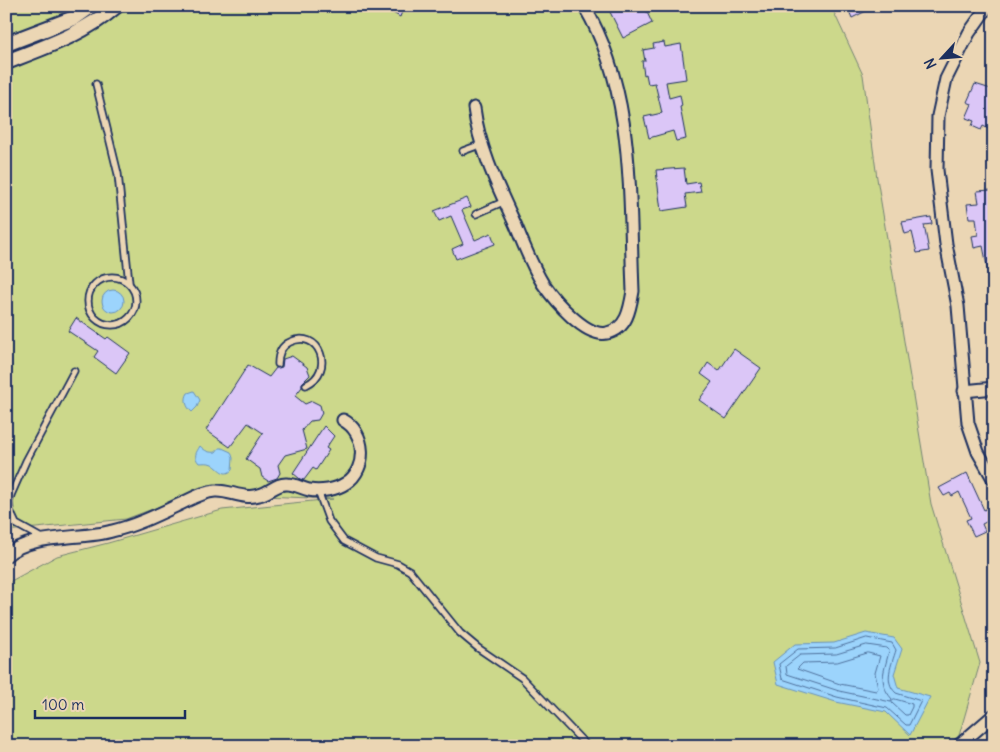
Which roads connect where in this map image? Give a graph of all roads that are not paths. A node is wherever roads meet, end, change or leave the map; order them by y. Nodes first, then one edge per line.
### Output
1 (91, 6) edge
2 (116, 6) edge
3 (584, 6) edge
4 (988, 6) edge
5 (6, 44) edge
6 (6, 62) edge
7 (96, 84) dead end
8 (474, 108) dead end
9 (482, 144) junction
10 (463, 151) dead end
11 (504, 200) junction
12 (476, 214) dead end
13 (129, 283) junction
14 (278, 364) dead end
15 (74, 371) dead end
16 (306, 384) dead end
17 (994, 388) edge
18 (964, 390) junction
19 (344, 420) dead end
20 (994, 480) edge
21 (318, 491) junction
22 (46, 540) junction
23 (6, 556) edge
24 (994, 715) edge
25 (587, 746) edge
26 (958, 746) edge

1 - 5 street
2 - 6 street
3 - 11 street
4 - 18 street
7 - 13 lane
8 - 9 street
9 - 10 lane
9 - 11 street
11 - 12 lane
13 - 13 lane
14 - 16 lane
15 - 22 lane
17 - 18 street
18 - 20 street
19 - 21 street
21 - 22 street
21 - 25 lane
22 - 23 street
24 - 26 street

